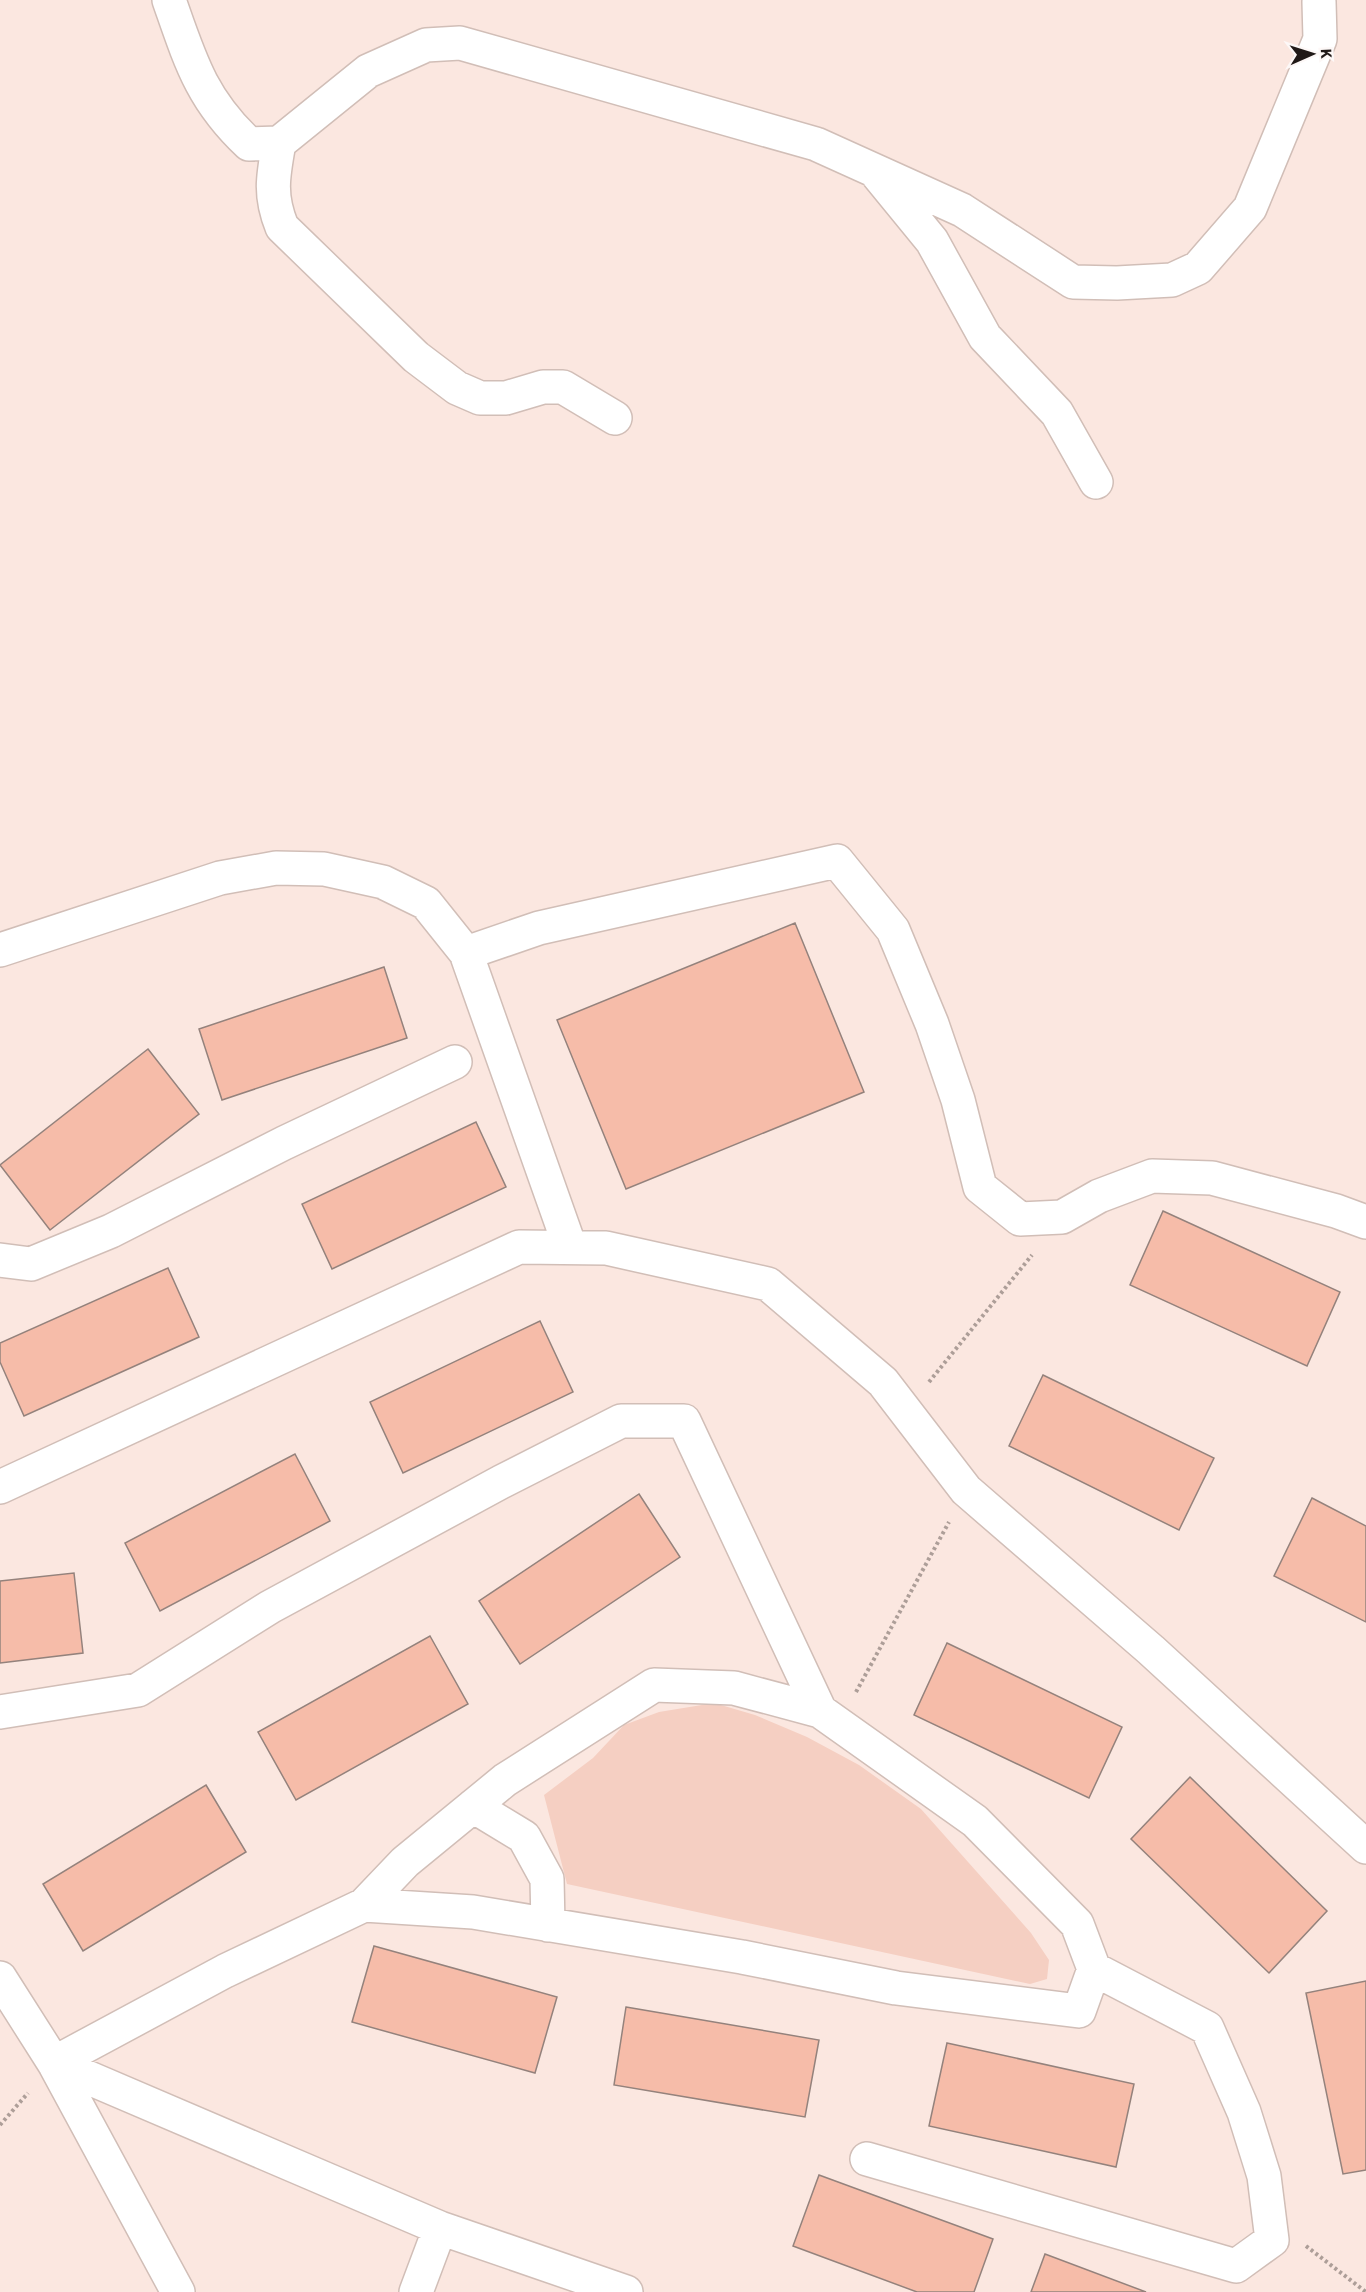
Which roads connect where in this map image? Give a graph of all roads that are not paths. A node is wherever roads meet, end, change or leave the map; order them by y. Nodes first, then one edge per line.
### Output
1 (169, 0) edge
2 (1316, 1) edge
3 (279, 142) junction
4 (875, 171) junction
5 (615, 418) dead end
6 (1096, 482) dead end
7 (0, 950) edge
8 (466, 954) junction
9 (455, 1062) dead end
10 (1366, 1222) edge
11 (570, 1247) junction
12 (0, 1260) edge
13 (0, 1488) edge
14 (0, 1712) edge
15 (829, 1718) junction
16 (473, 1806) junction
17 (1366, 1847) edge
18 (364, 1905) junction
19 (548, 1925) junction
20 (1094, 1969) junction
21 (0, 1978) edge
22 (54, 2063) junction
23 (867, 2159) dead end
24 (440, 2228) junction
25 (178, 2292) edge
26 (416, 2292) edge
27 (626, 2292) edge

1 - 3 street
2 - 4 street
3 - 4 street
3 - 5 street
4 - 6 street
7 - 8 street
8 - 10 street
8 - 11 street
9 - 12 street
11 - 13 street
11 - 17 street
14 - 15 street
15 - 16 street
15 - 20 street
16 - 18 street
16 - 19 street
18 - 19 street
18 - 22 street
19 - 20 street
20 - 23 street
21 - 22 street
22 - 24 street
22 - 25 street
24 - 26 street
24 - 27 street

